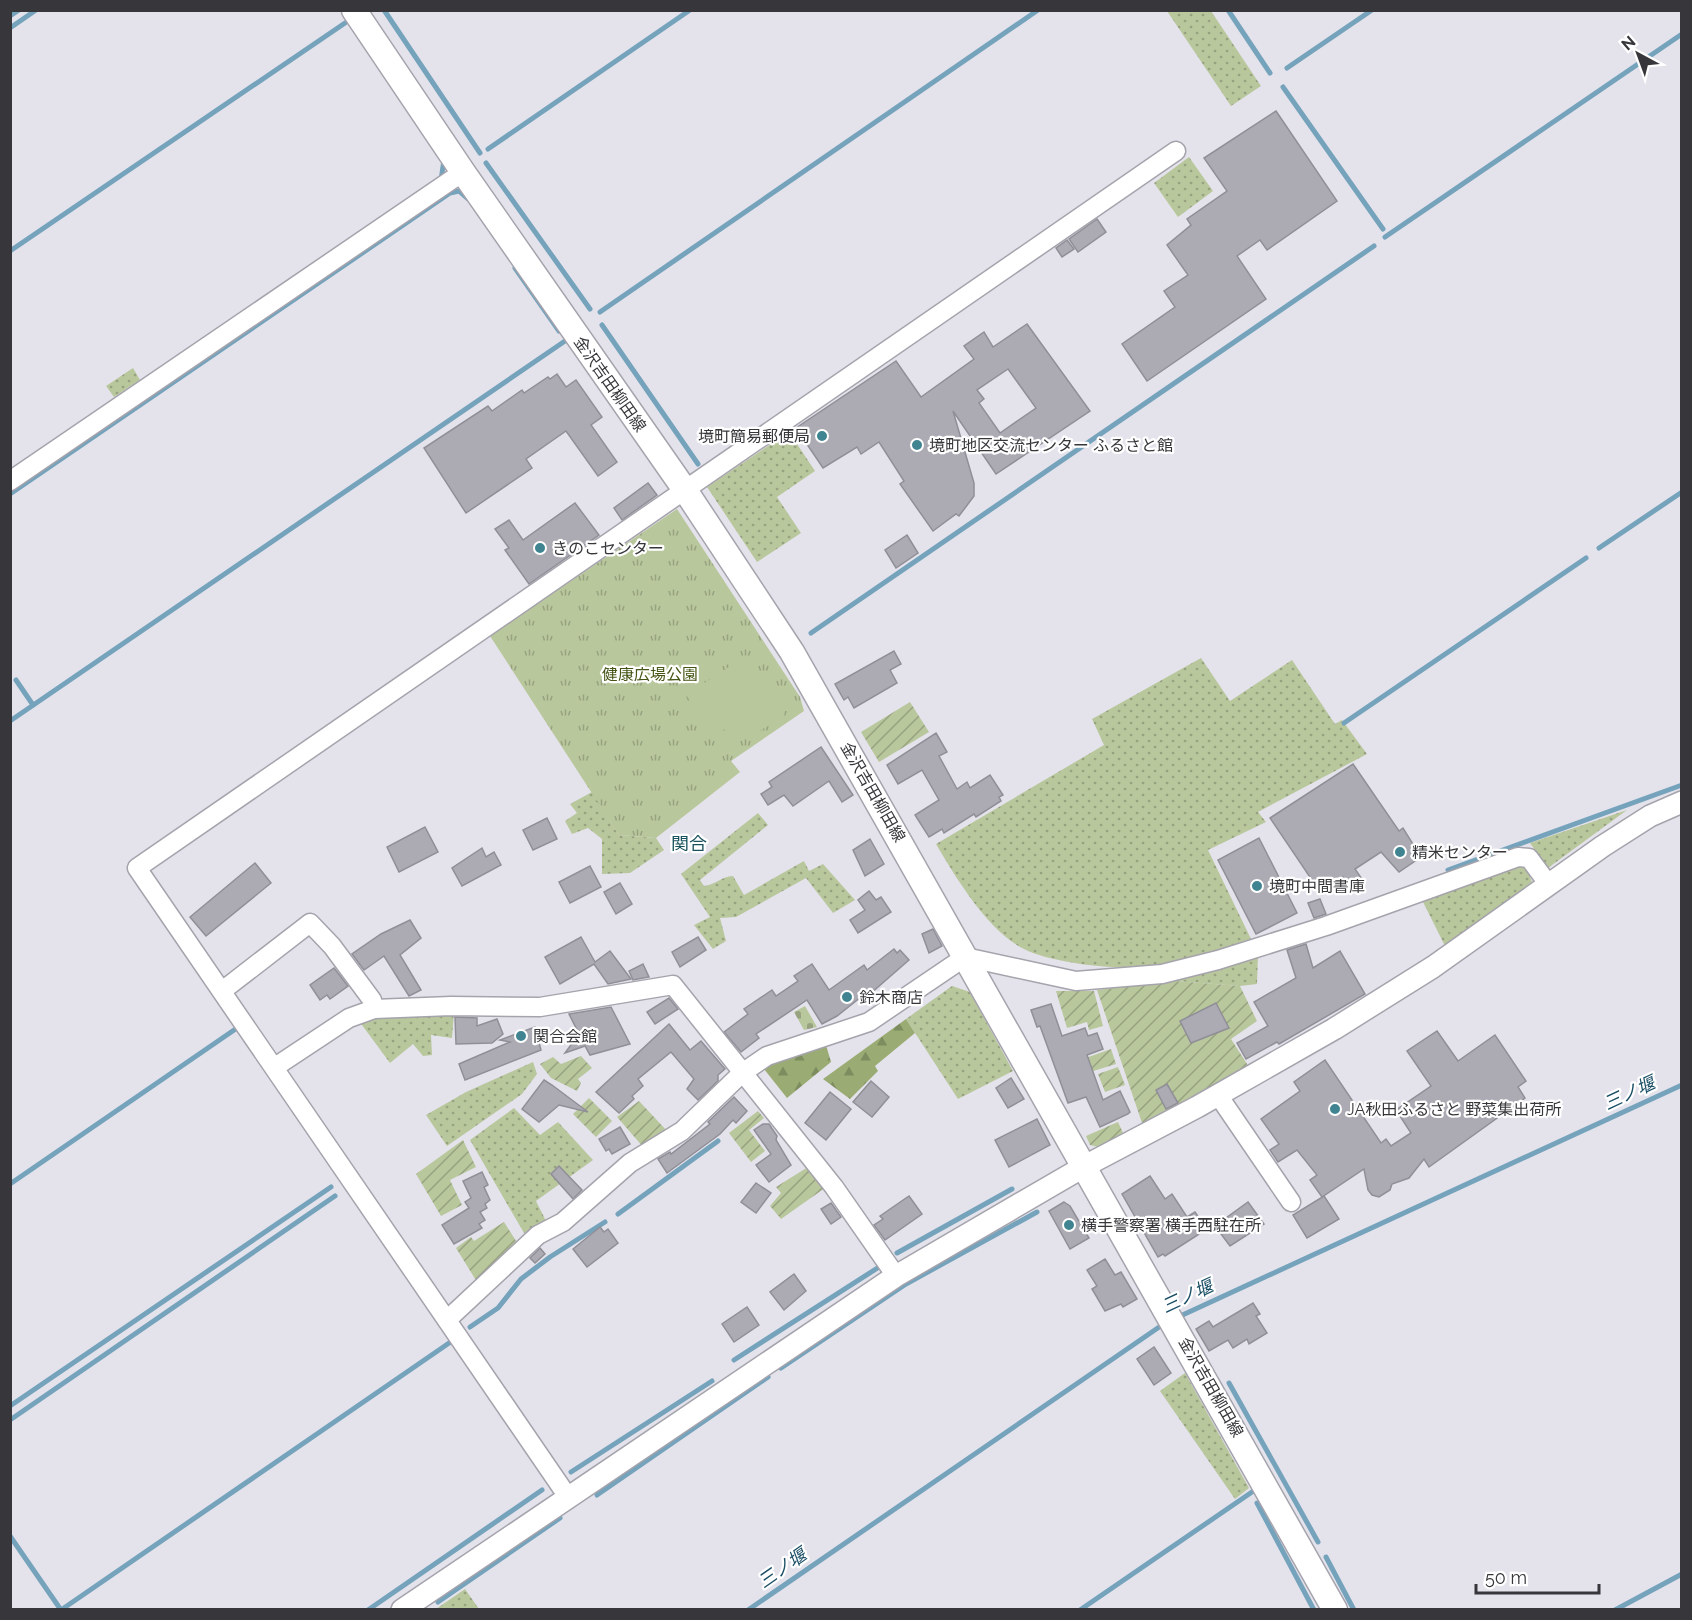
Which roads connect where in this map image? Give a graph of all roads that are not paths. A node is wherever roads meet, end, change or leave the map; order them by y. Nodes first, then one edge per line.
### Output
1 (354, 10) edge
2 (1176, 151) dead end
3 (463, 172) junction
4 (10, 481) edge
5 (685, 490) junction
6 (1682, 802) edge
7 (1549, 885) junction
8 (965, 957) junction
9 (222, 991) junction
10 (374, 1009) junction
11 (275, 1067) junction
12 (742, 1073) junction
13 (1218, 1095) junction
14 (1085, 1166) junction
15 (1291, 1202) dead end
16 (896, 1276) junction
17 (447, 1320) junction
18 (568, 1497) junction
19 (402, 1610) edge
20 (1335, 1610) edge

1 - 3 main road, 金沢吉田柳田線
2 - 5 street
3 - 4 street
3 - 5 main road, 金沢吉田柳田線
5 - 8 main road, 金沢吉田柳田線
5 - 9 street
6 - 7 street
7 - 8 street
7 - 13 street
8 - 12 street
8 - 14 main road, 金沢吉田柳田線
9 - 10 street
9 - 11 street
10 - 11 street
10 - 12 street
11 - 17 street
12 - 16 street
12 - 17 street
13 - 14 street
13 - 15 street
14 - 16 street
14 - 20 main road, 金沢吉田柳田線
16 - 18 street
17 - 18 street
18 - 19 street

